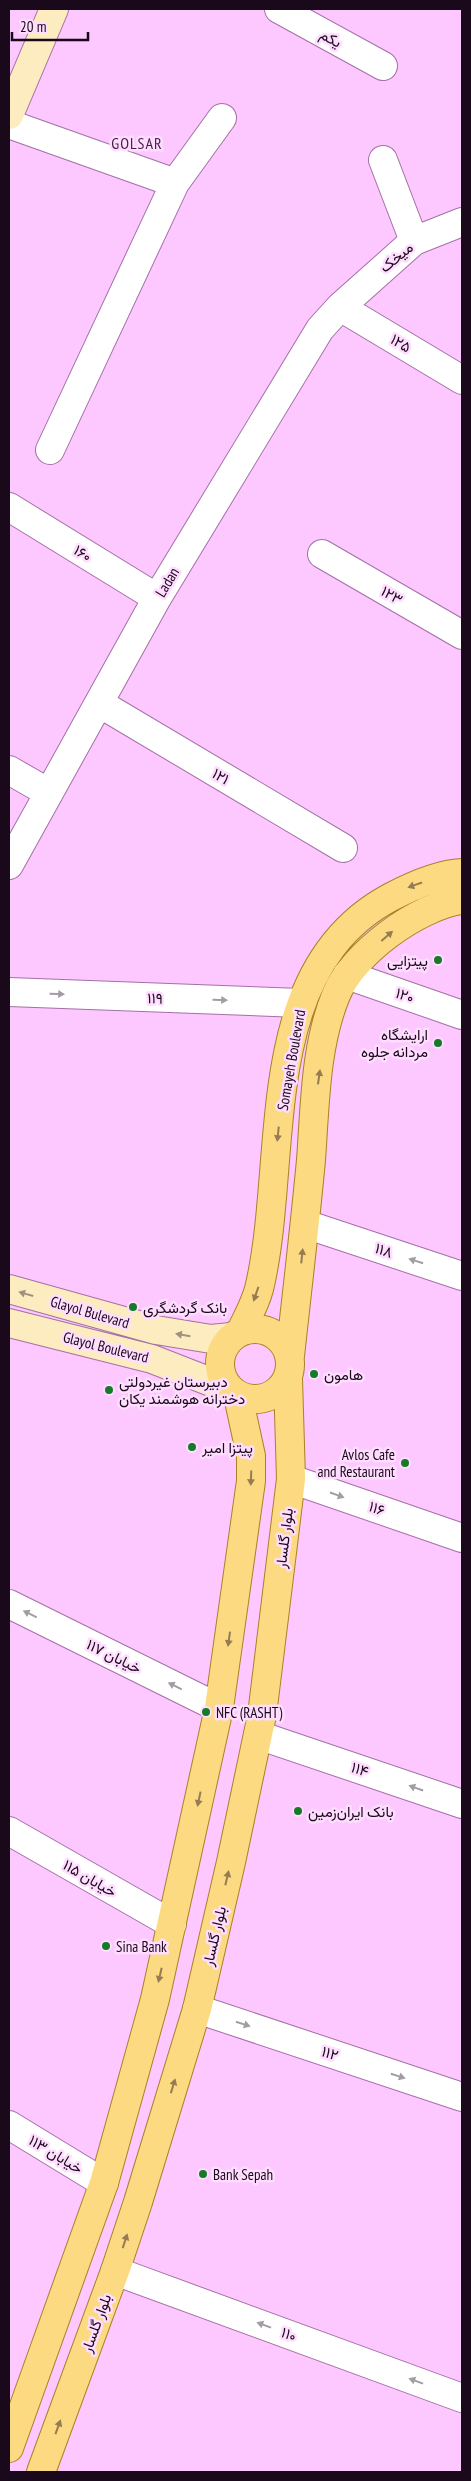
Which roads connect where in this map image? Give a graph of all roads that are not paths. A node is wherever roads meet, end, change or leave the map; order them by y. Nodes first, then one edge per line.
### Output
1 (54, 9) edge
2 (279, 9) edge
3 (383, 66) dead end
4 (9, 115) edge
5 (222, 118) dead end
6 (9, 124) edge
7 (383, 160) dead end
8 (175, 183) junction
9 (462, 222) edge
10 (414, 241) junction
11 (340, 307) junction
12 (462, 380) edge
13 (50, 450) dead end
14 (9, 507) edge
15 (322, 554) dead end
16 (157, 598) junction
17 (462, 635) edge
18 (99, 703) junction
19 (9, 770) edge
20 (49, 793) junction
21 (342, 848) dead end
22 (9, 865) edge
23 (462, 873) edge
24 (462, 900) edge
25 (347, 975) junction
26 (9, 992) edge
27 (301, 1004) junction
28 (462, 1015) edge
29 (305, 1224) junction
30 (462, 1276) edge
31 (9, 1289) edge
32 (9, 1325) edge
33 (236, 1334) junction
34 (289, 1368) junction
35 (233, 1392) junction
36 (291, 1479) junction
37 (462, 1538) edge
38 (9, 1604) edge
39 (219, 1708) junction
40 (258, 1734) junction
41 (462, 1804) edge
42 (9, 1831) edge
43 (172, 1924) junction
44 (197, 2009) junction
45 (462, 2097) edge
46 (9, 2126) edge
47 (104, 2183) junction
48 (115, 2271) junction
49 (462, 2398) edge
50 (10, 2441) edge
51 (41, 2472) edge

1 - 4 main road
2 - 3 street, یکم
5 - 8 street
6 - 8 street
7 - 10 street
8 - 13 street
9 - 10 street, میخک
10 - 11 street, میخک
11 - 12 street, ۱۲۵
11 - 16 street, Ladan
14 - 16 street, ۱۶۰
15 - 17 street, ۱۲۳
16 - 18 street, Ladan
18 - 20 street, Ladan
18 - 21 street, ۱۲۱
19 - 20 street
20 - 22 street, Ladan
23 -> 27 main road, Somayeh Boulevard
25 -> 24 main road, Somayeh Boulevard
25 - 28 street, ۱۲۰
29 -> 25 main road, Somayeh Boulevard
26 -> 27 street, ۱۱۹
27 -> 33 main road, Somayeh Boulevard
30 -> 29 street, ۱۱۸
34 -> 29 main road, Somayeh Boulevard
33 -> 31 main road, Glayol Bulevard
32 - 35 main road, Glayol Boulevard
33 - 34 main road
33 - 35 main road
34 - 35 main road
34 - 36 main road, بلوار گلسار
35 -> 39 main road
36 -> 37 street, ۱۱۶
36 - 40 main road, بلوار گلسار
39 -> 38 street, خیابان ۱۱۷
39 -> 43 main road
41 -> 40 street, ۱۱۴
44 -> 40 main road, بلوار گلسار
42 - 43 street, خیابان ۱۱۵
43 -> 47 main road
44 -> 45 street, ۱۱۲
48 -> 44 main road, بلوار گلسار
46 - 47 street, خیابان ۱۱۳
47 - 50 main road
49 -> 48 street, ۱۱۰
51 -> 48 main road, بلوار گلسار

